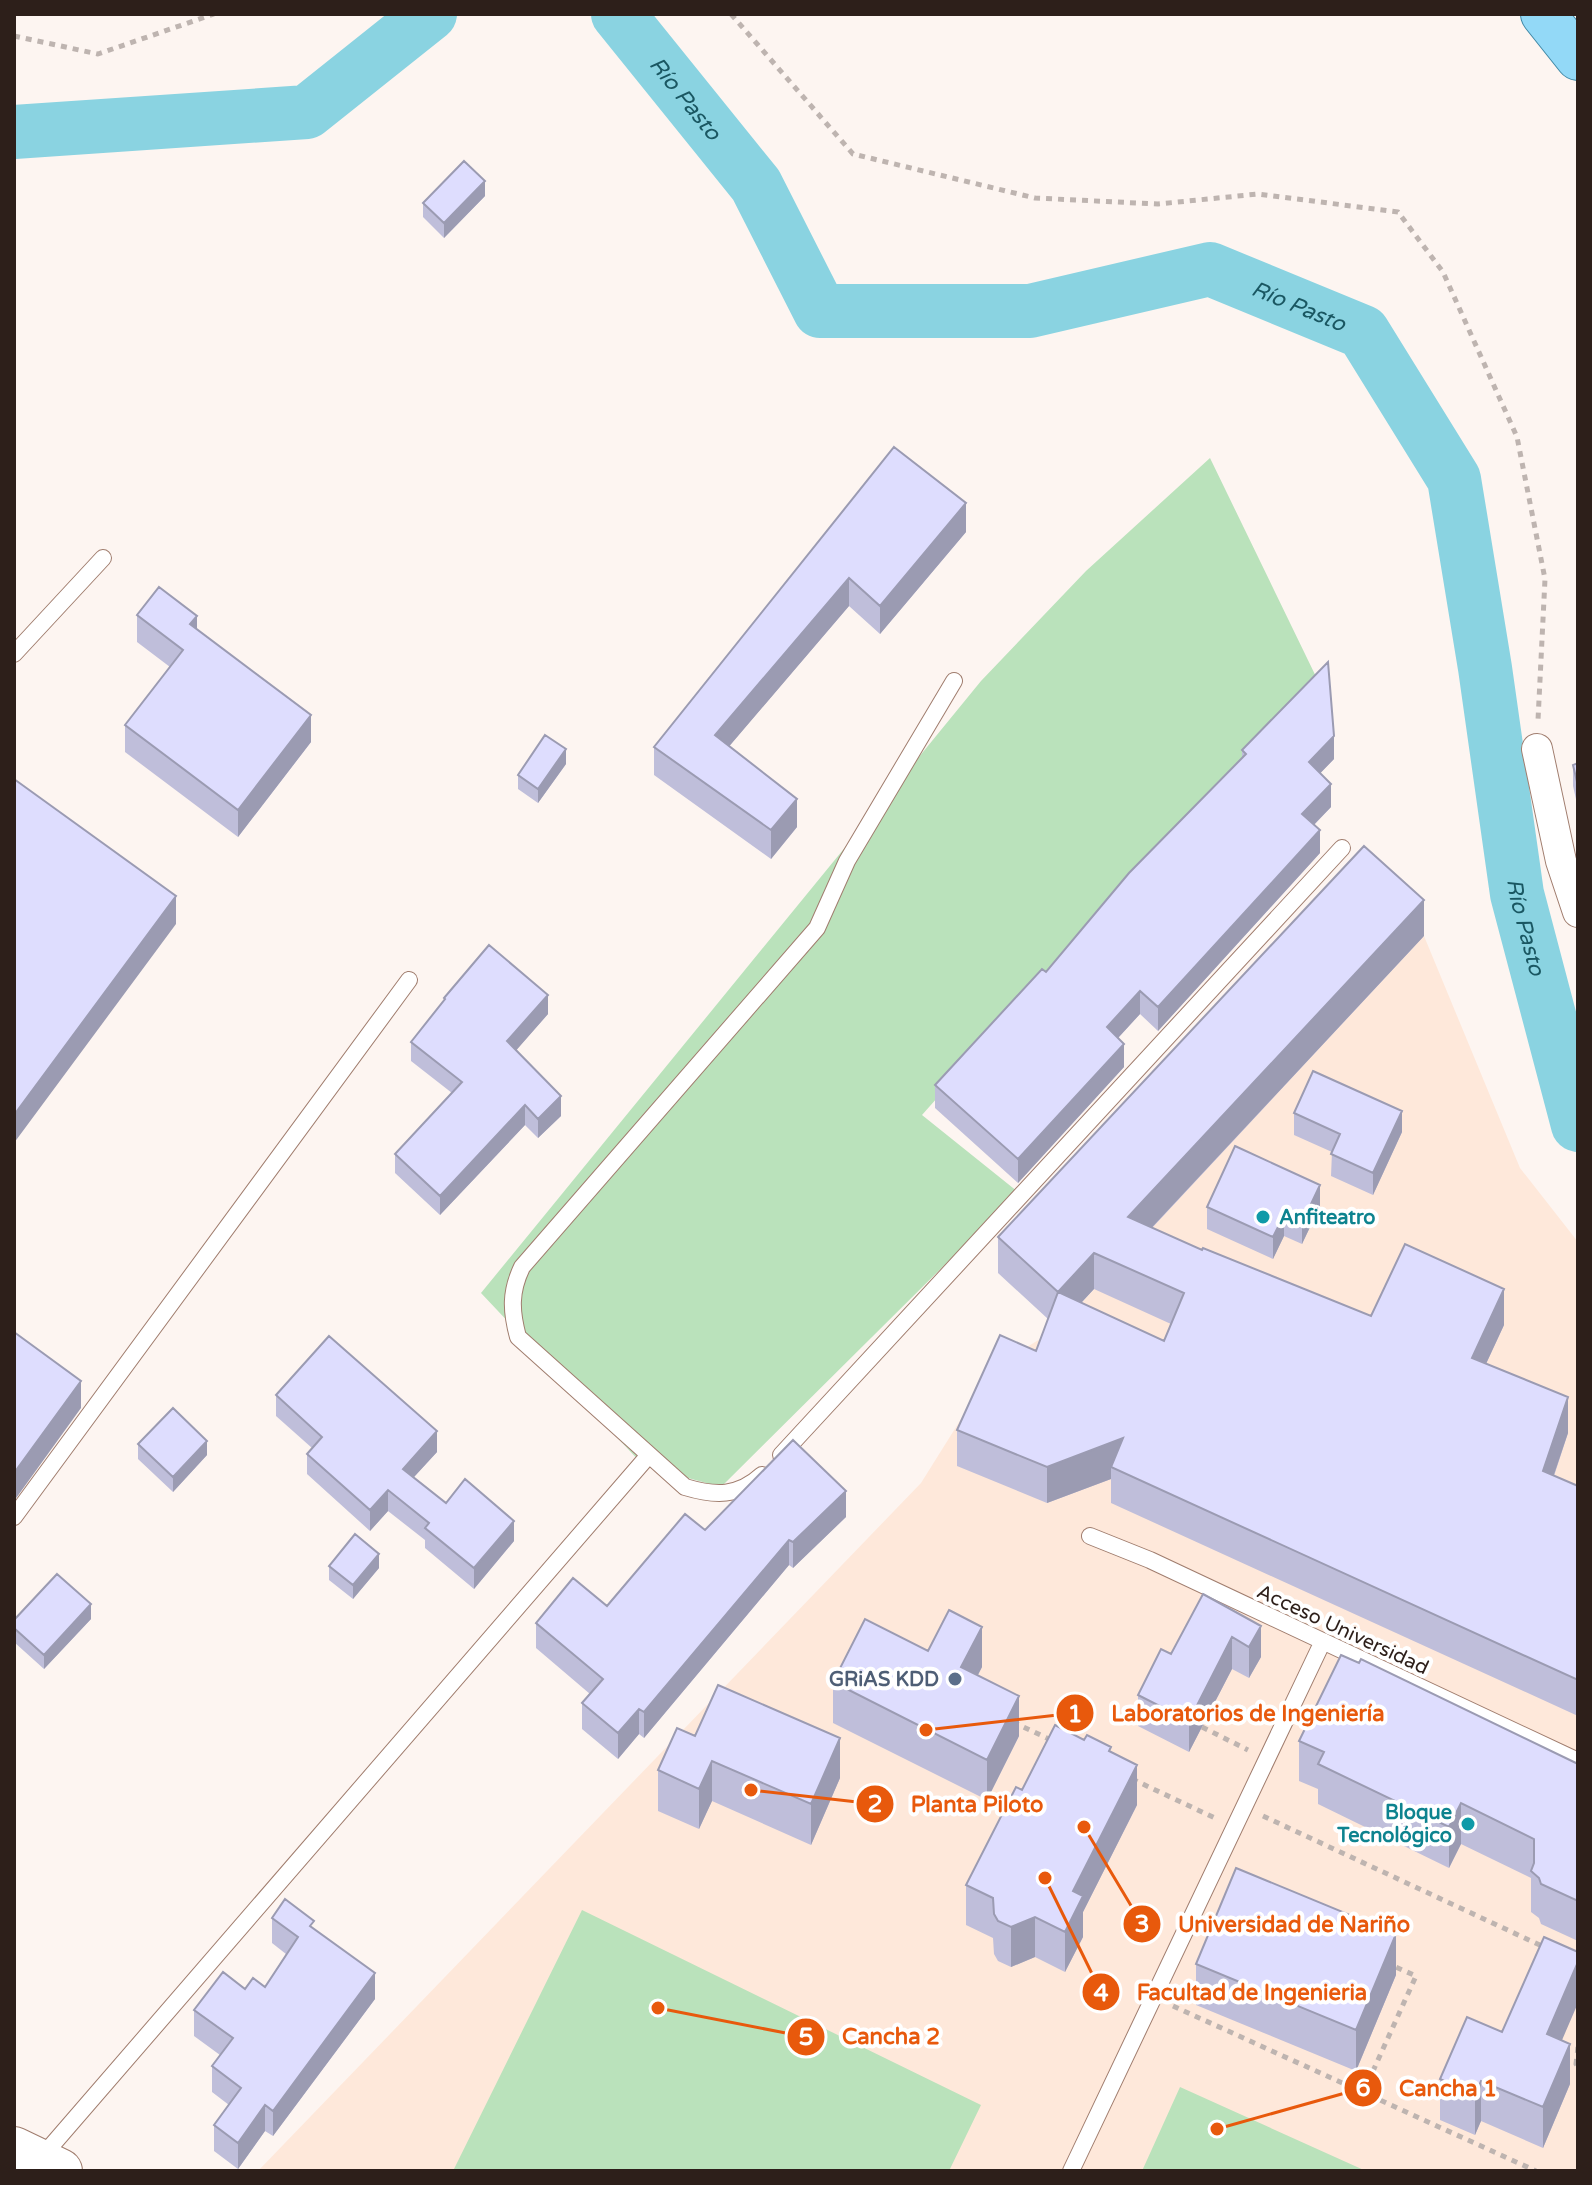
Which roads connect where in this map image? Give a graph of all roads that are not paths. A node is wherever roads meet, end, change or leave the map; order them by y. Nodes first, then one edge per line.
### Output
1 (1543, 14) edge
2 (1578, 58) edge
3 (103, 558) dead end
4 (14, 654) edge
5 (954, 681) dead end
6 (1537, 749) road end
7 (1342, 848) dead end
8 (1578, 912) edge
9 (409, 980) dead end
10 (649, 1455) junction
11 (14, 1517) edge
12 (1090, 1536) dead end
13 (1323, 1641) junction
14 (1578, 1761) edge
15 (38, 2160) edge
16 (1071, 2171) edge

1 - 2 main road
3 - 4 lane
5 - 10 lane
6 - 8 street
7 - 10 lane
9 - 11 lane
10 - 15 lane
12 - 13 lane, Acceso Universidad
13 - 14 lane, Acceso Universidad
13 - 16 lane

